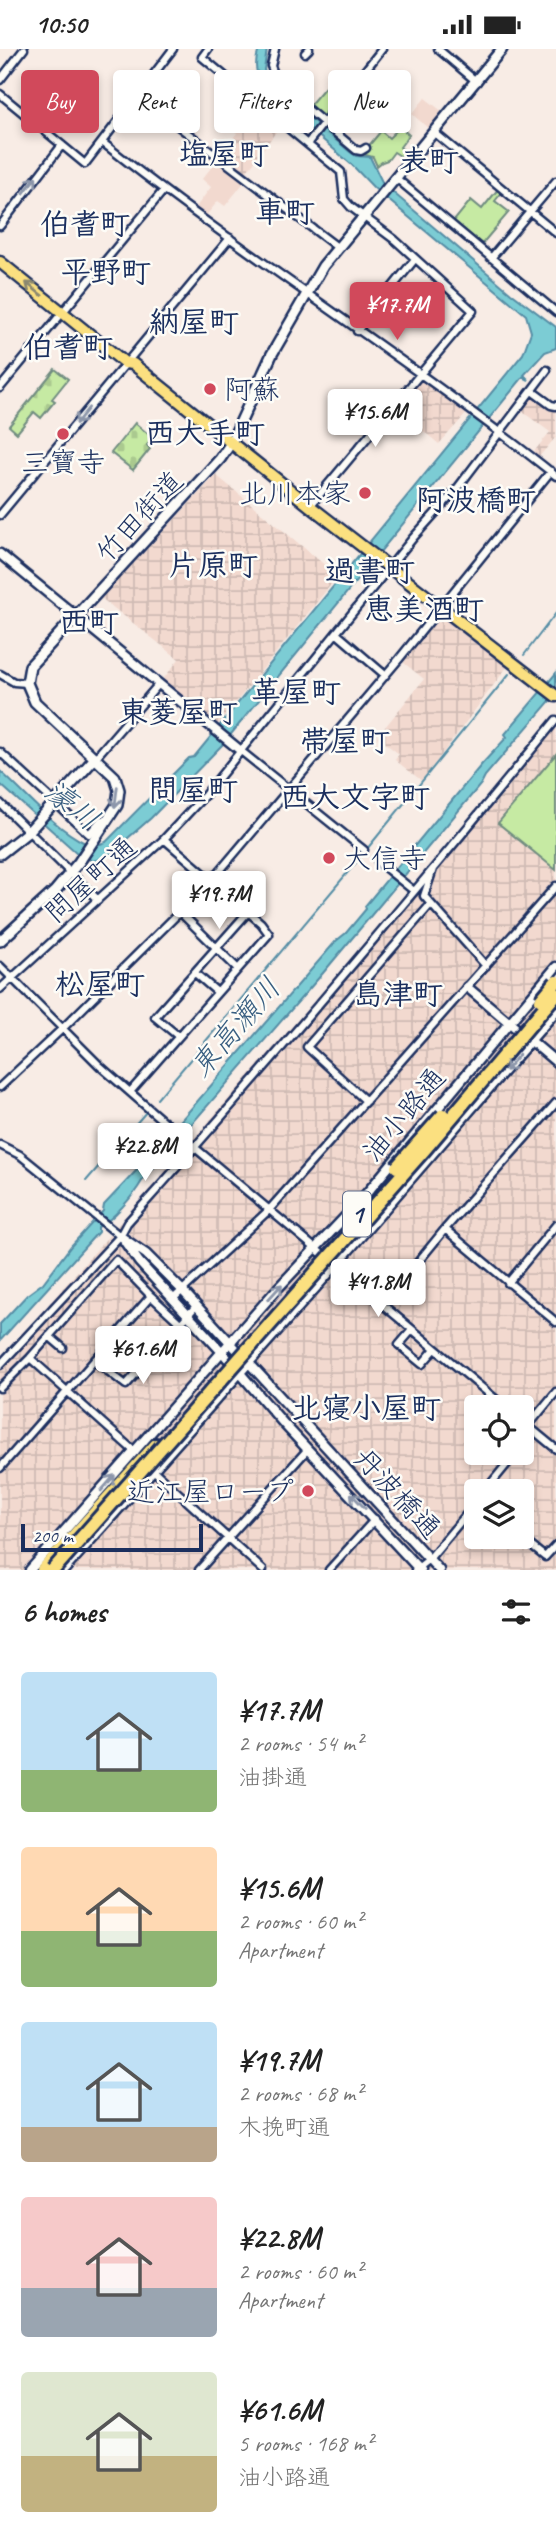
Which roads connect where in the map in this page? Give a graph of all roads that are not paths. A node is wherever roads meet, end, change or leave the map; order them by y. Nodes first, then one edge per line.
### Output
1 (24, 49) edge
2 (173, 49) edge
3 (208, 49) edge
4 (275, 49) edge
5 (382, 49) edge
6 (438, 49) edge
7 (494, 49) edge
8 (502, 49) edge
9 (492, 64) junction
10 (0, 80) edge
11 (477, 82) junction
12 (0, 94) edge
13 (323, 123) junction
14 (187, 133) edge
15 (435, 133) junction
16 (102, 142) junction
17 (307, 144) junction
18 (62, 145) junction
19 (366, 148) dead end
20 (395, 180) junction
21 (556, 181) edge
22 (163, 191) junction
23 (531, 211) junction
24 (364, 216) junction
25 (0, 226) edge
26 (556, 233) edge
27 (230, 238) junction
28 (337, 247) junction
29 (491, 258) junction
30 (415, 260) junction
31 (0, 262) edge
32 (308, 295) junction
33 (62, 312) junction
34 (556, 312) edge
35 (357, 331) junction
36 (125, 363) junction
37 (548, 370) dead end
38 (420, 375) junction
39 (0, 388) edge
40 (532, 391) junction
41 (556, 405) edge
42 (500, 432) junction
43 (231, 443) junction
44 (553, 473) edge
45 (310, 506) junction
46 (0, 515) edge
47 (0, 554) edge
48 (389, 567) junction
49 (440, 607) junction
50 (75, 617) junction
51 (336, 633) junction
52 (0, 674) edge
53 (385, 675) junction
54 (27, 683) junction
55 (158, 685) junction
56 (556, 696) edge
57 (556, 720) edge
58 (241, 751) junction
59 (0, 752) edge
60 (96, 757) junction
61 (289, 789) junction
62 (55, 802) junction
63 (0, 803) edge
64 (107, 820) junction
65 (29, 831) junction
66 (164, 839) junction
67 (364, 850) dead end
68 (0, 854) edge
69 (380, 863) dead end
70 (434, 867) junction
71 (71, 874) junction
72 (211, 881) junction
73 (556, 886) edge
74 (412, 890) junction
75 (98, 900) junction
76 (429, 905) junction
77 (248, 912) junction
78 (181, 913) junction
79 (0, 941) edge
80 (217, 948) junction
81 (0, 966) edge
82 (486, 966) junction
83 (556, 967) edge
84 (238, 969) junction
85 (195, 973) junction
86 (12, 978) junction
87 (556, 982) edge
88 (467, 987) junction
89 (0, 989) edge
90 (217, 992) junction
91 (556, 994) edge
92 (556, 1011) edge
93 (509, 1023) junction
94 (63, 1028) junction
95 (178, 1036) junction
96 (531, 1042) junction
97 (556, 1062) edge
98 (0, 1087) edge
99 (130, 1092) junction
100 (366, 1101) junction
101 (556, 1103) edge
102 (0, 1145) edge
103 (194, 1147) junction
104 (269, 1210) junction
105 (556, 1225) edge
106 (445, 1229) junction
107 (118, 1235) junction
108 (316, 1249) junction
109 (336, 1265) junction
110 (508, 1283) junction
111 (182, 1290) junction
112 (152, 1296) junction
113 (173, 1299) junction
114 (383, 1305) junction
115 (196, 1306) junction
116 (187, 1315) junction
117 (556, 1322) edge
118 (180, 1323) junction
119 (412, 1330) junction
120 (49, 1336) junction
121 (230, 1343) junction
122 (63, 1348) dead end
123 (435, 1349) junction
124 (222, 1352) junction
125 (30, 1358) junction
126 (95, 1361) junction
127 (248, 1364) junction
128 (0, 1365) edge
129 (240, 1372) junction
130 (0, 1388) edge
131 (68, 1392) junction
132 (556, 1392) edge
133 (491, 1395) edge
134 (534, 1418) edge
135 (534, 1432) edge
136 (317, 1439) junction
137 (308, 1449) junction
138 (556, 1449) edge
139 (135, 1452) junction
140 (506, 1465) edge
141 (0, 1468) edge
142 (153, 1470) junction
143 (495, 1479) edge
144 (384, 1511) junction
145 (464, 1517) edge
146 (375, 1519) junction
147 (228, 1538) junction
148 (556, 1545) edge
149 (534, 1548) edge
150 (429, 1559) junction
151 (417, 1569) edge
152 (30, 1570) edge
153 (43, 1570) edge
154 (53, 1570) edge
155 (64, 1570) edge
156 (199, 1570) edge
157 (263, 1570) edge
158 (329, 1570) edge
159 (439, 1570) edge

1 - 10 street
2 - 16 street
3 - 17 street
4 - 13 street
5 - 13 street
6 - 11 street
7 - 9 street
8 - 9 main road, 竹田街道
9 - 11 main road, 竹田街道
11 - 15 main road, 竹田街道
12 - 18 street
13 - 17 street
13 - 19 street
14 - 28 street
15 - 20 main road, 竹田街道
15 - 23 street
16 - 18 street
16 - 22 street
17 - 24 street
25 -> 18 street
20 - 24 main road, 竹田街道
20 - 29 street
21 - 23 street
22 - 27 street
22 - 33 street
23 - 26 street
23 - 29 street
24 - 28 main road, 竹田街道
24 - 30 street
27 - 32 street
27 - 36 street
28 - 32 main road, 竹田街道
29 - 34 street
30 - 35 street
30 - 38 street
33 -> 31 main road
32 - 35 street
32 - 43 main road, 竹田街道
33 - 36 main road
33 - 39 street
35 - 38 street
36 - 43 main road
36 -> 46 street
37 - 40 street, 問屋町通
38 - 42 street
38 - 45 street
40 - 41 street
40 - 42 street, 問屋町通
42 - 44 street
42 - 48 street, 問屋町通
43 - 45 main road
43 - 50 main road, 竹田街道
44 - 49 street
45 - 48 main road
47 - 50 street
48 - 49 main road
48 - 51 street, 問屋町通
49 - 53 street
49 - 56 main road
50 - 54 main road, 竹田街道
50 - 55 street
51 - 53 street
51 - 58 street, 問屋町通
52 - 54 street
53 - 61 street
54 - 60 main road
55 - 58 street
55 - 60 street
57 - 70 street
58 - 61 street
58 - 66 street, 問屋町通
59 - 62 street
60 - 62 main road
60 -> 64 main road
61 - 67 street
61 - 72 street
62 - 64 street
62 - 65 main road
63 - 65 street
64 - 71 main road
65 - 68 main road
65 - 71 street
66 - 72 street
66 - 75 street, 問屋町通
69 - 74 street
70 - 74 street
70 - 76 street
71 - 75 street
71 - 79 main road
72 - 77 street
72 - 78 street
73 - 82 street
74 - 103 street
75 - 86 street, 問屋町通
76 - 82 street
76 - 100 street
77 - 80 street
77 - 84 street
78 - 80 street
78 - 94 street
80 - 84 street
80 - 85 street
81 - 86 street
82 - 88 street
83 - 93 street, 油小路通
84 - 90 street
85 - 90 street
85 - 95 street
86 - 89 street, 問屋町通
86 - 94 street
87 - 153 highway, 1, bridge
88 - 93 street
88 - 100 street
90 - 95 street
91 - 154 highway, 1, bridge
92 - 96 street, 油小路通
93 - 96 street
93 - 108 street, 油小路通
94 - 98 street
94 - 99 street
95 - 99 street
96 - 97 street
96 -> 109 street, 油小路通
99 - 103 street
100 - 104 street
101 - 106 street
102 - 107 street, 丹波橋通
103 - 104 street
103 - 107 street
104 - 108 street
104 - 111 street
105 - 110 street
106 - 110 street
106 - 114 street
107 - 111 street, 丹波橋通
107 - 113 street, 丹波橋通
107 - 128 street
108 - 109 street
121 -> 108 street, 油小路通
109 - 114 street
109 - 127 street, 油小路通
110 - 117 street
111 - 113 street
111 - 115 street, 丹波橋通
112 - 118 street
112 - 120 street
112 - 126 street
113 - 116 street, 丹波橋通
114 - 119 street
115 - 116 street
115 - 121 street, 丹波橋通
116 - 118 street
116 - 124 street, 丹波橋通
118 - 126 street
119 - 123 street
119 - 123 street
120 - 122 street
120 - 125 street
121 - 124 street, 油小路通
121 - 127 street, 丹波橋通
123 - 133 street
124 - 129 street, 丹波橋通
124 - 139 street, 油小路通
125 - 130 street
125 - 131 street
126 - 131 street
127 - 129 street, 油小路通
127 - 136 street, 丹波橋通
129 - 137 street, 丹波橋通
129 - 142 street, 油小路通
131 - 139 street
131 - 141 street
132 - 134 street
135 - 138 street
136 - 137 street
136 - 144 street, 丹波橋通
146 -> 137 street, 丹波橋通
137 - 147 street
152 -> 139 street, 油小路通
140 - 143 street
142 - 147 street
142 - 155 street, 油小路通
144 - 146 street
144 - 150 street, 丹波橋通
145 - 150 street
146 - 151 street, 丹波橋通
146 - 158 street
147 - 156 street
147 - 157 street
148 - 149 street
150 - 151 street
150 - 159 street, 丹波橋通

